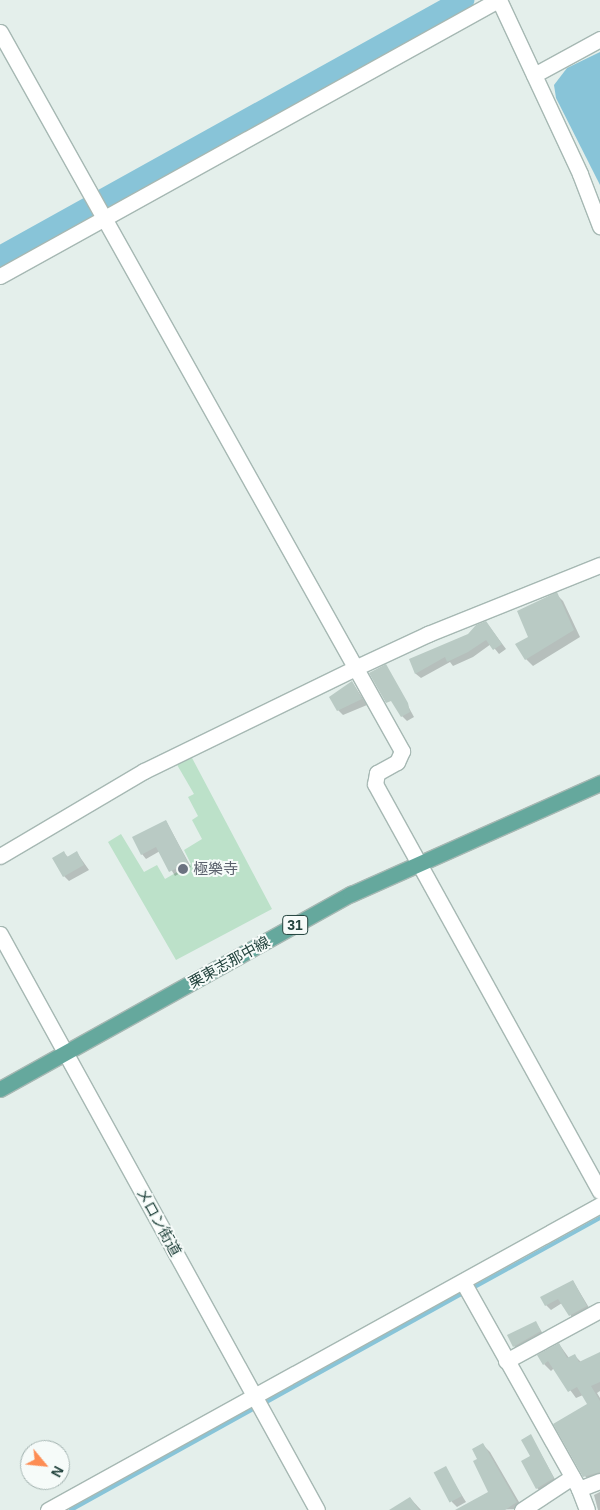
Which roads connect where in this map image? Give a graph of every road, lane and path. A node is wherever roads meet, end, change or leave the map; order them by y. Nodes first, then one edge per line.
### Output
1 (498, 0) edge
2 (0, 32) edge
3 (600, 38) edge
4 (534, 75) junction
5 (105, 218) junction
6 (600, 226) edge
7 (0, 276) edge
8 (600, 565) edge
9 (355, 668) junction
10 (600, 783) edge
11 (0, 856) edge
12 (418, 862) junction
13 (0, 934) edge
14 (67, 1052) junction
15 (0, 1089) edge
16 (600, 1191) edge
17 (600, 1206) edge
18 (467, 1289) junction
19 (600, 1310) edge
20 (506, 1361) junction
21 (258, 1404) junction
22 (600, 1481) edge
23 (576, 1483) junction
24 (48, 1510) edge
25 (317, 1510) edge
26 (522, 1510) edge
27 (586, 1510) edge

1 - 4 street
1 - 5 street
2 - 5 street
3 - 4 street
4 - 6 street
5 - 7 street
5 - 9 street
8 - 9 street
9 - 11 street
9 - 12 street
10 - 12 main road, 栗東志那中線 / 31
12 - 14 main road, 栗東志那中線 / 31
12 - 16 street
13 - 14 street, メロン街道
14 - 15 main road, 栗東志那中線 / 31
14 - 21 street, メロン街道
17 - 18 street
18 - 20 street
18 - 21 street
19 - 20 street
20 - 23 street
21 - 24 street
21 - 25 street, メロン街道
22 - 23 street
23 - 26 street
23 - 27 street

